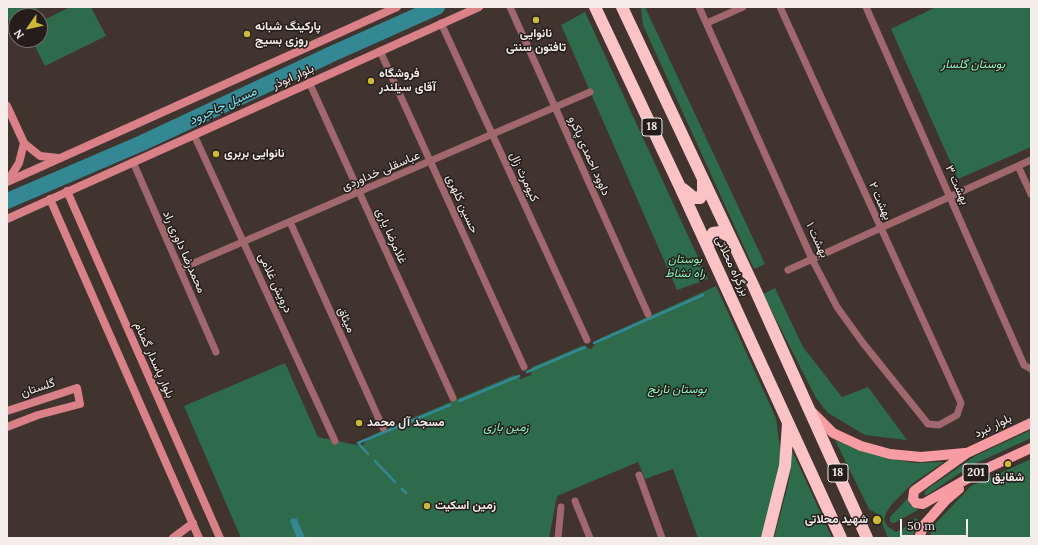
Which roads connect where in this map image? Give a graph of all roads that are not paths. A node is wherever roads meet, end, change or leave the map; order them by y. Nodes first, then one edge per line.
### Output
1 (397, 7) edge
2 (479, 7) edge
3 (510, 7) edge
4 (585, 7) edge
5 (699, 7) edge
6 (743, 7) edge
7 (780, 7) edge
8 (866, 7) edge
9 (624, 9) edge
10 (596, 10) edge
11 (441, 23) junction
12 (707, 23) junction
13 (380, 51) junction
14 (309, 82) junction
15 (590, 92) dead end
16 (7, 106) edge
17 (555, 108) junction
18 (492, 134) junction
19 (194, 135) junction
20 (24, 143) junction
21 (60, 158) junction
22 (1031, 160) edge
23 (430, 161) junction
24 (133, 162) junction
25 (1018, 166) junction
26 (703, 179) junction
27 (7, 182) edge
28 (680, 187) junction
29 (67, 192) junction
30 (359, 192) junction
31 (1031, 194) edge
32 (950, 197) junction
33 (50, 199) junction
34 (7, 219) edge
35 (290, 222) junction
36 (880, 228) junction
37 (730, 237) junction
38 (244, 242) junction
39 (708, 248) junction
40 (812, 259) junction
41 (180, 269) junction
42 (788, 270) dead end
43 (648, 314) dead end
44 (587, 340) dead end
45 (216, 352) dead end
46 (524, 367) dead end
47 (1031, 369) edge
48 (453, 398) dead end
49 (961, 403) joint
50 (809, 409) junction
51 (7, 411) edge
52 (788, 423) junction
53 (1031, 423) edge
54 (7, 427) edge
55 (383, 428) dead end
56 (336, 441) dead end
57 (1031, 448) edge
58 (967, 452) junction
59 (979, 472) junction
60 (638, 475) dead end
61 (575, 501) dead end
62 (561, 507) dead end
63 (192, 523) junction
64 (183, 530) junction
65 (173, 538) edge
66 (195, 538) edge
67 (199, 538) edge
68 (220, 538) edge
69 (558, 538) edge
70 (590, 538) edge
71 (662, 538) edge
72 (767, 538) edge
73 (841, 538) edge
74 (868, 538) edge
75 (919, 538) edge

1 - 21 main road, بلوار ابوذر
2 - 11 main road, بلوار ابوذر
3 - 17 street, داوود احمدی پاکرو
4 - 10 highway
5 - 12 street, بهشت ۱
6 - 12 street
7 - 36 street, بهشت ۲
8 - 32 street, بهشت ۳
9 - 26 highway, بزرگراه محلاتی / 18
10 - 28 highway, بزرگراه محلاتی / 18
11 - 13 main road, بلوار ابوذر
11 - 18 street, کیومرث زال
12 - 40 street, بهشت ۱
13 - 14 main road, بلوار ابوذر
13 - 23 street, حسین کلهری
14 - 19 main road, بلوار ابوذر
14 - 30 street, غلامرضا یاری
15 - 17 street, عباسقلی خداوردی
16 - 20 main road
17 - 18 street, عباسقلی خداوردی
17 - 43 street, داوود احمدی پاکرو
18 - 23 street, عباسقلی خداوردی
18 - 44 street, کیومرث زال
19 - 24 main road, بلوار ابوذر
19 - 38 street, درویش غلامی
20 - 21 main road
20 - 27 main road
21 - 27 main road, بلوار ابوذر
22 - 25 street
23 - 30 street, عباسقلی خداوردی
23 - 46 street, حسین کلهری
24 - 29 main road, بلوار ابوذر
24 - 41 street, محمدرضا داوری راد
25 - 31 street
25 - 32 street
26 - 28 highway
26 - 37 highway, بزرگراه محلاتی / 18
28 - 39 highway, بزرگراه محلاتی / 18
29 - 33 main road, بلوار ابوذر
29 - 68 main road, بلوار پاسدار گمنام
30 - 35 street, عباسقلی خداوردی
30 - 48 street, غلامرضا یاری
32 - 36 street
32 - 47 street, بهشت ۳
33 - 34 main road, بلوار ابوذر
33 - 63 main road
35 - 38 street, عباسقلی خداوردی
35 - 55 street, میثاق
36 - 40 street
36 - 49 street, بهشت ۲
37 - 39 highway
37 - 50 highway, بزرگراه محلاتی / 18
38 - 41 street, عباسقلی خداوردی
38 - 56 street, درویش غلامی
39 - 52 highway, بزرگراه محلاتی / 18
40 - 42 street
40 - 49 street, بهشت ۱
41 - 45 street, محمدرضا داوری راد
50 - 58 main road
50 - 74 highway, بزرگراه محلاتی / 18
51 - 54 main road, گلستان
52 - 72 highway
52 - 73 highway, بزرگراه محلاتی / 18
53 - 58 main road, بلوار نبرد / 201
57 - 59 main road, 201
58 - 59 main road, 201
59 - 75 main road
60 - 71 street
61 - 70 street
62 - 69 street
63 - 64 main road
63 - 67 main road
64 - 65 main road
64 - 66 main road

